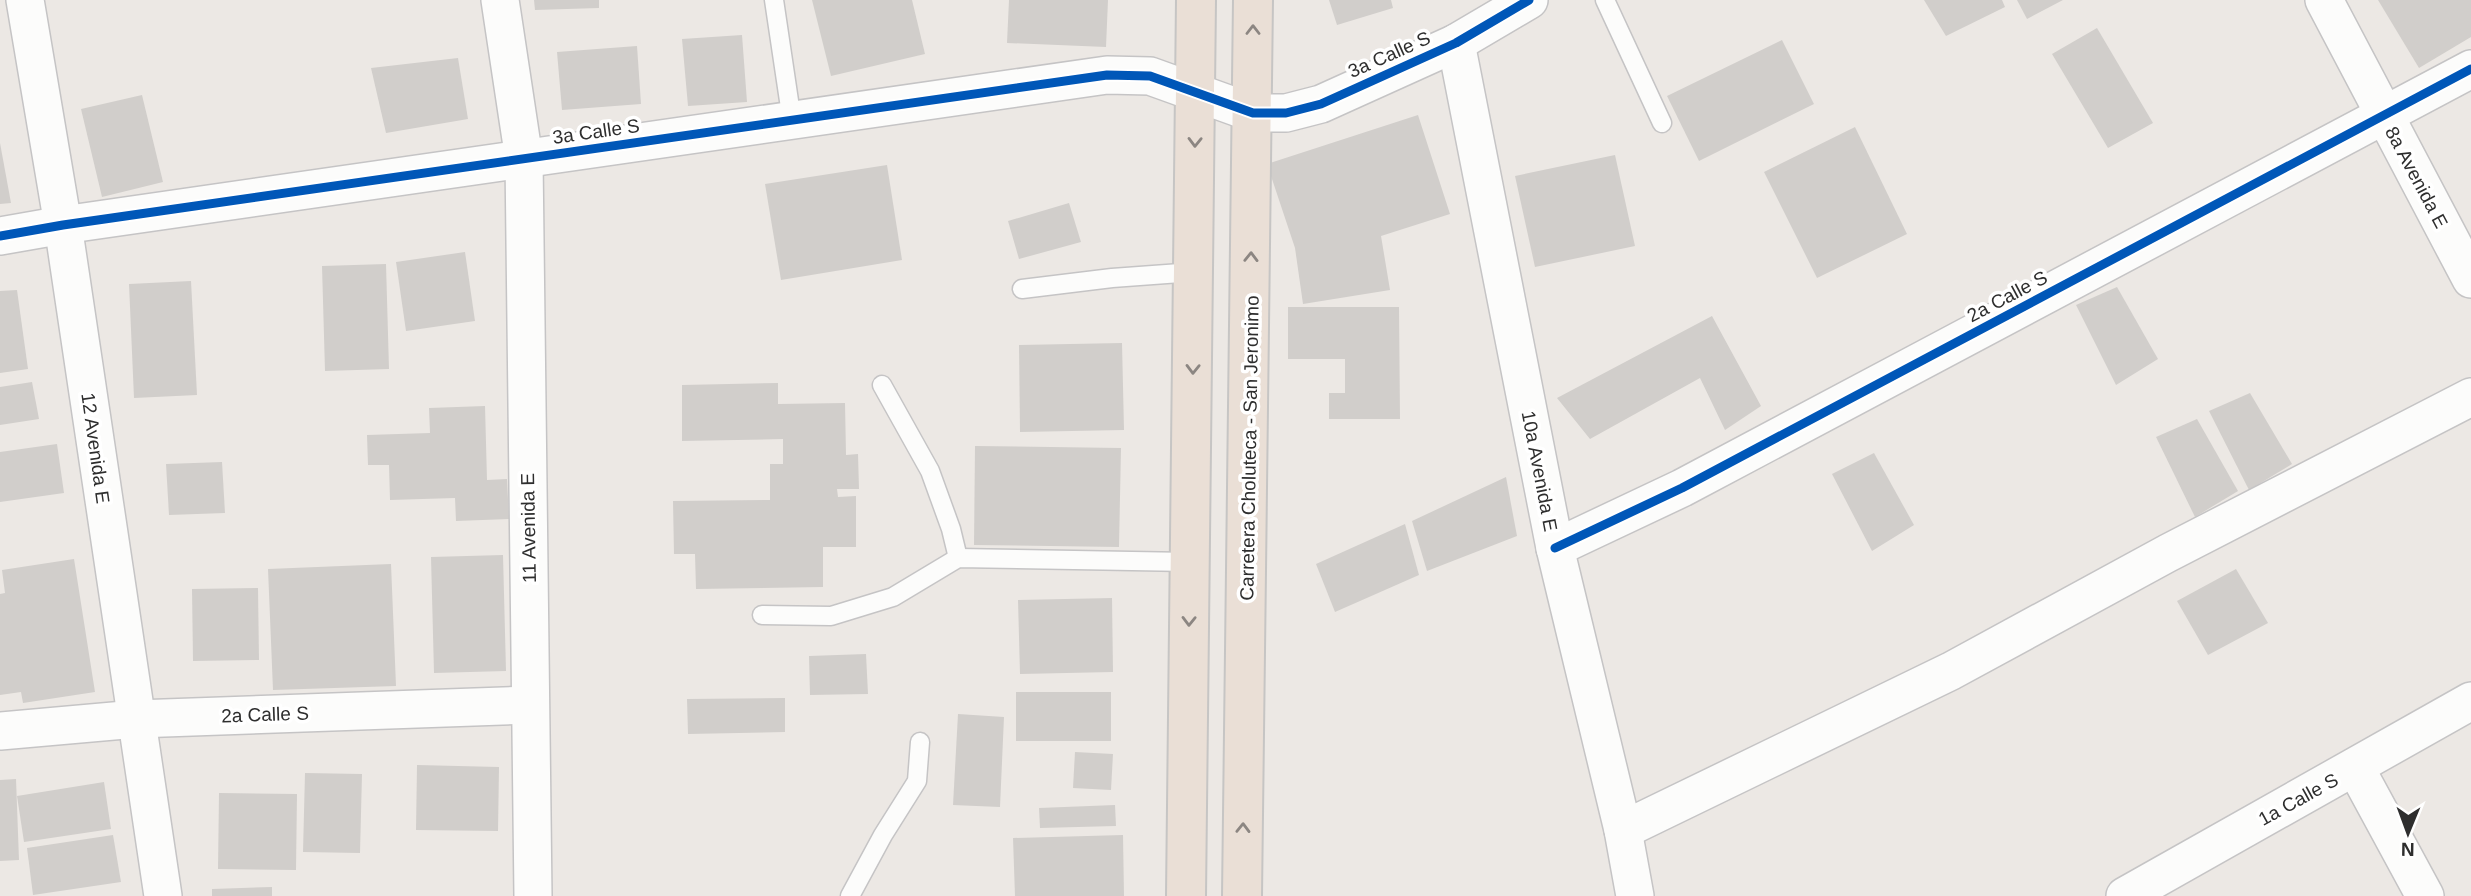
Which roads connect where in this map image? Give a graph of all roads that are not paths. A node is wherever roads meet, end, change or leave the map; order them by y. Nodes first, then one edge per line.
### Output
1 (25, 0) edge
2 (500, 0) edge
3 (774, 0) edge
4 (1196, 0) edge
5 (1253, 0) edge
6 (1529, 0) edge
7 (1605, 0) edge
8 (2324, 0) edge
9 (1455, 43) junction
10 (2471, 69) edge
11 (1196, 91) junction
12 (1253, 113) junction
13 (2384, 115) junction
14 (792, 121) junction
15 (1662, 123) dead end
16 (524, 159) junction
17 (63, 225) junction
18 (0, 236) edge
19 (1194, 272) junction
20 (2471, 279) edge
21 (1022, 289) dead end
22 (882, 385) dead end
23 (2471, 397) edge
24 (1555, 548) junction
25 (958, 558) junction
26 (1190, 562) junction
27 (762, 615) dead end
28 (2471, 701) edge
29 (530, 705) junction
30 (136, 719) junction
31 (0, 731) edge
32 (920, 742) dead end
33 (2355, 766) junction
34 (1623, 830) junction
35 (163, 896) edge
36 (533, 896) edge
37 (850, 896) edge
38 (1186, 896) edge
39 (1242, 896) edge
40 (1635, 896) edge
41 (2125, 896) edge
42 (2425, 896) edge

1 - 17 street, 12 Avenida E
2 - 16 street, 11 Avenida E
3 - 14 lane
4 - 11 highway
12 -> 5 highway, Carretera Choluteca - San Jeronimo
6 - 9 street, 3a Calle S
7 - 15 lane
8 - 13 street, 8a Avenida E
9 - 12 street, 3a Calle S
9 - 24 street, 10a Avenida E
10 - 13 street, 2a Calle S
11 - 12 street, 3a Calle S
11 - 14 street, 3a Calle S
11 -> 19 highway
39 -> 12 highway, Carretera Choluteca - San Jeronimo
13 - 20 street, 8a Avenida E
13 - 24 street, 2a Calle S
14 - 16 street, 3a Calle S
16 - 17 street, 3a Calle S
16 - 29 street, 11 Avenida E
17 - 18 street, 3a Calle S
17 - 30 street, 12 Avenida E
19 - 21 lane
19 -> 26 highway
22 - 25 lane
23 - 34 street
24 - 34 street, 10a Avenida E
25 - 26 lane
25 - 27 lane
26 -> 38 highway
28 - 33 street, 1a Calle S
29 - 30 street, 2a Calle S
29 - 36 street, 11 Avenida E
30 - 31 street, 2a Calle S
30 - 35 street, 12 Avenida E
32 - 37 lane
33 - 41 street, 1a Calle S
33 - 42 street
34 - 40 street, 10a Avenida E

